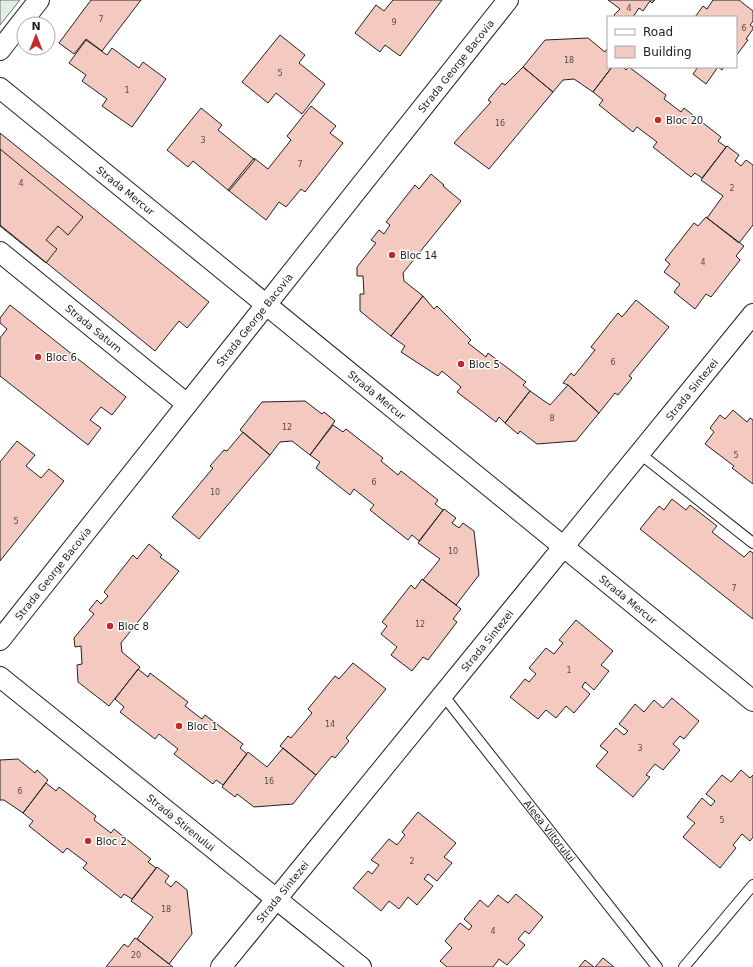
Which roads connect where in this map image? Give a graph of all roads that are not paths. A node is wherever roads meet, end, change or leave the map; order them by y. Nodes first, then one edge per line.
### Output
1 (39, 0) edge
2 (508, 0) edge
3 (0, 50) edge
4 (0, 88) edge
5 (1, 255) edge
6 (266, 304) junction
7 (753, 314) edge
8 (187, 404) junction
9 (639, 453) junction
10 (753, 543) edge
11 (563, 547) junction
12 (0, 640) edge
13 (0, 677) edge
14 (443, 694) junction
15 (753, 701) edge
16 (753, 886) edge
17 (277, 899) junction
18 (221, 967) edge
19 (361, 967) edge
20 (657, 967) edge
21 (684, 967) edge

1 - 3 street
2 - 6 street, Strada George Bacovia
4 - 6 street, Strada Mercur
5 - 8 street, Strada Saturn
6 - 8 street, Strada George Bacovia
6 - 11 street, Strada Mercur
7 - 9 street, Strada Sintezei
8 - 12 street, Strada George Bacovia
9 - 10 lane
9 - 11 street, Strada Sintezei
11 - 14 street, Strada Sintezei
11 - 15 street, Strada Mercur
13 - 17 street, Strada Stirenului
14 - 17 street, Strada Sintezei
14 - 20 lane, Aleea Viitorului
16 - 21 lane
17 - 18 street, Strada Sintezei
17 - 19 street, Strada Stirenului

